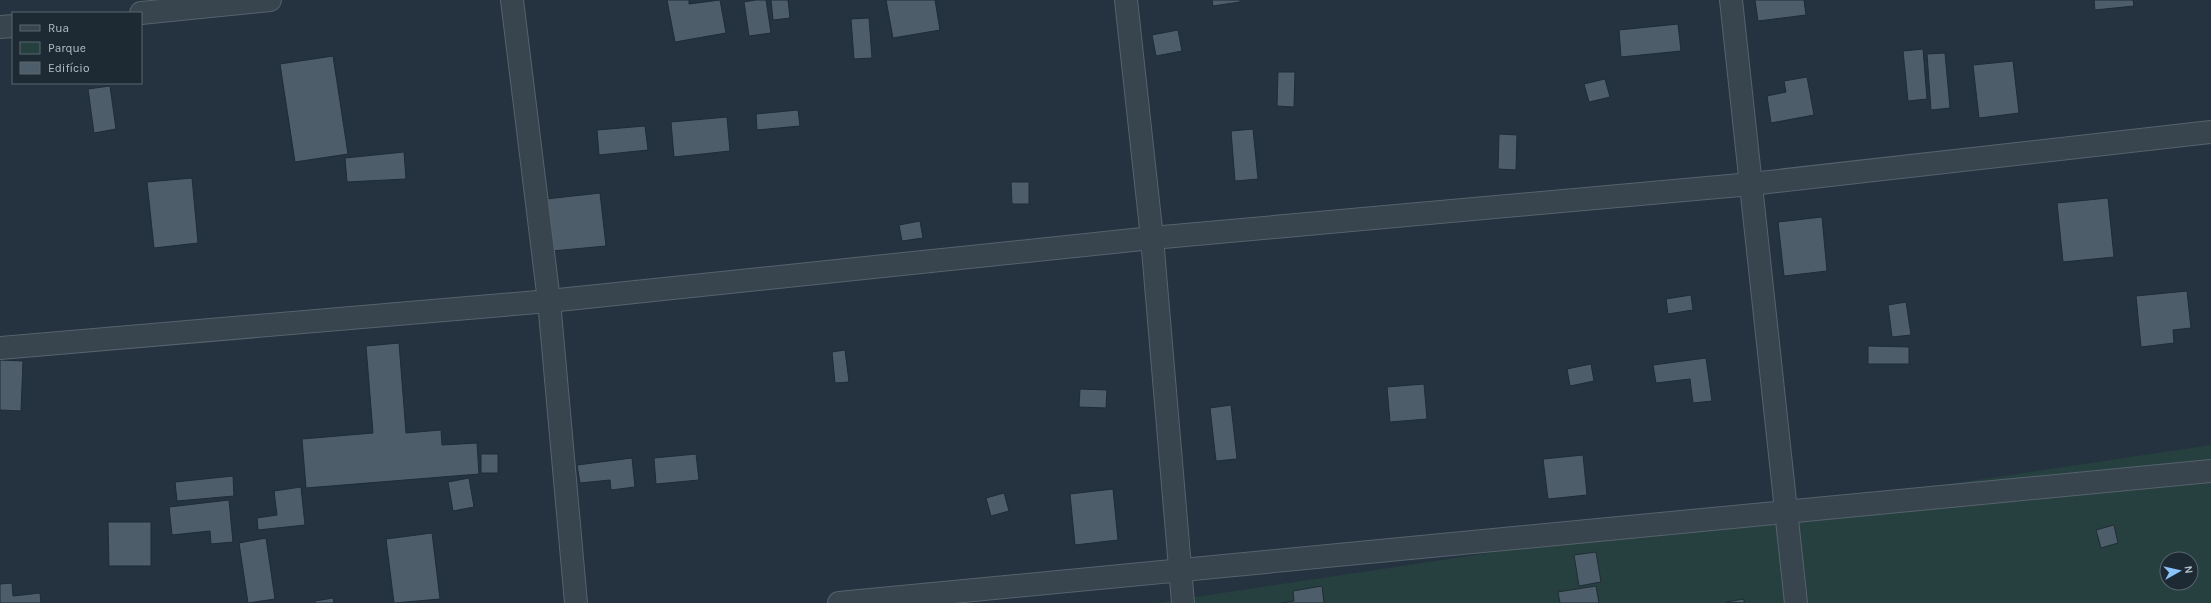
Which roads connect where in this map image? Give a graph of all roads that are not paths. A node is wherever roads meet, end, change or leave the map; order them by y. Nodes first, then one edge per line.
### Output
1 (270, 0) edge
2 (512, 0) edge
3 (1126, 0) edge
4 (1731, 0) edge
5 (142, 13) edge
6 (12, 26) edge
7 (0, 27) edge
8 (2211, 132) edge
9 (1751, 184) junction
10 (1152, 238) junction
11 (549, 301) junction
12 (0, 348) edge
13 (2211, 471) edge
14 (1786, 512) junction
15 (1179, 572) junction
16 (576, 603) edge
17 (839, 603) edge
18 (1183, 603) edge
19 (1796, 603) edge

1 - 5 street
2 - 11 street
3 - 10 street
4 - 9 street
6 - 7 street
8 - 9 street
9 - 10 street
9 - 14 street
10 - 11 street
10 - 15 street
11 - 12 street
11 - 16 street
13 - 14 street
14 - 15 street
14 - 19 street
15 - 17 street
15 - 18 street

